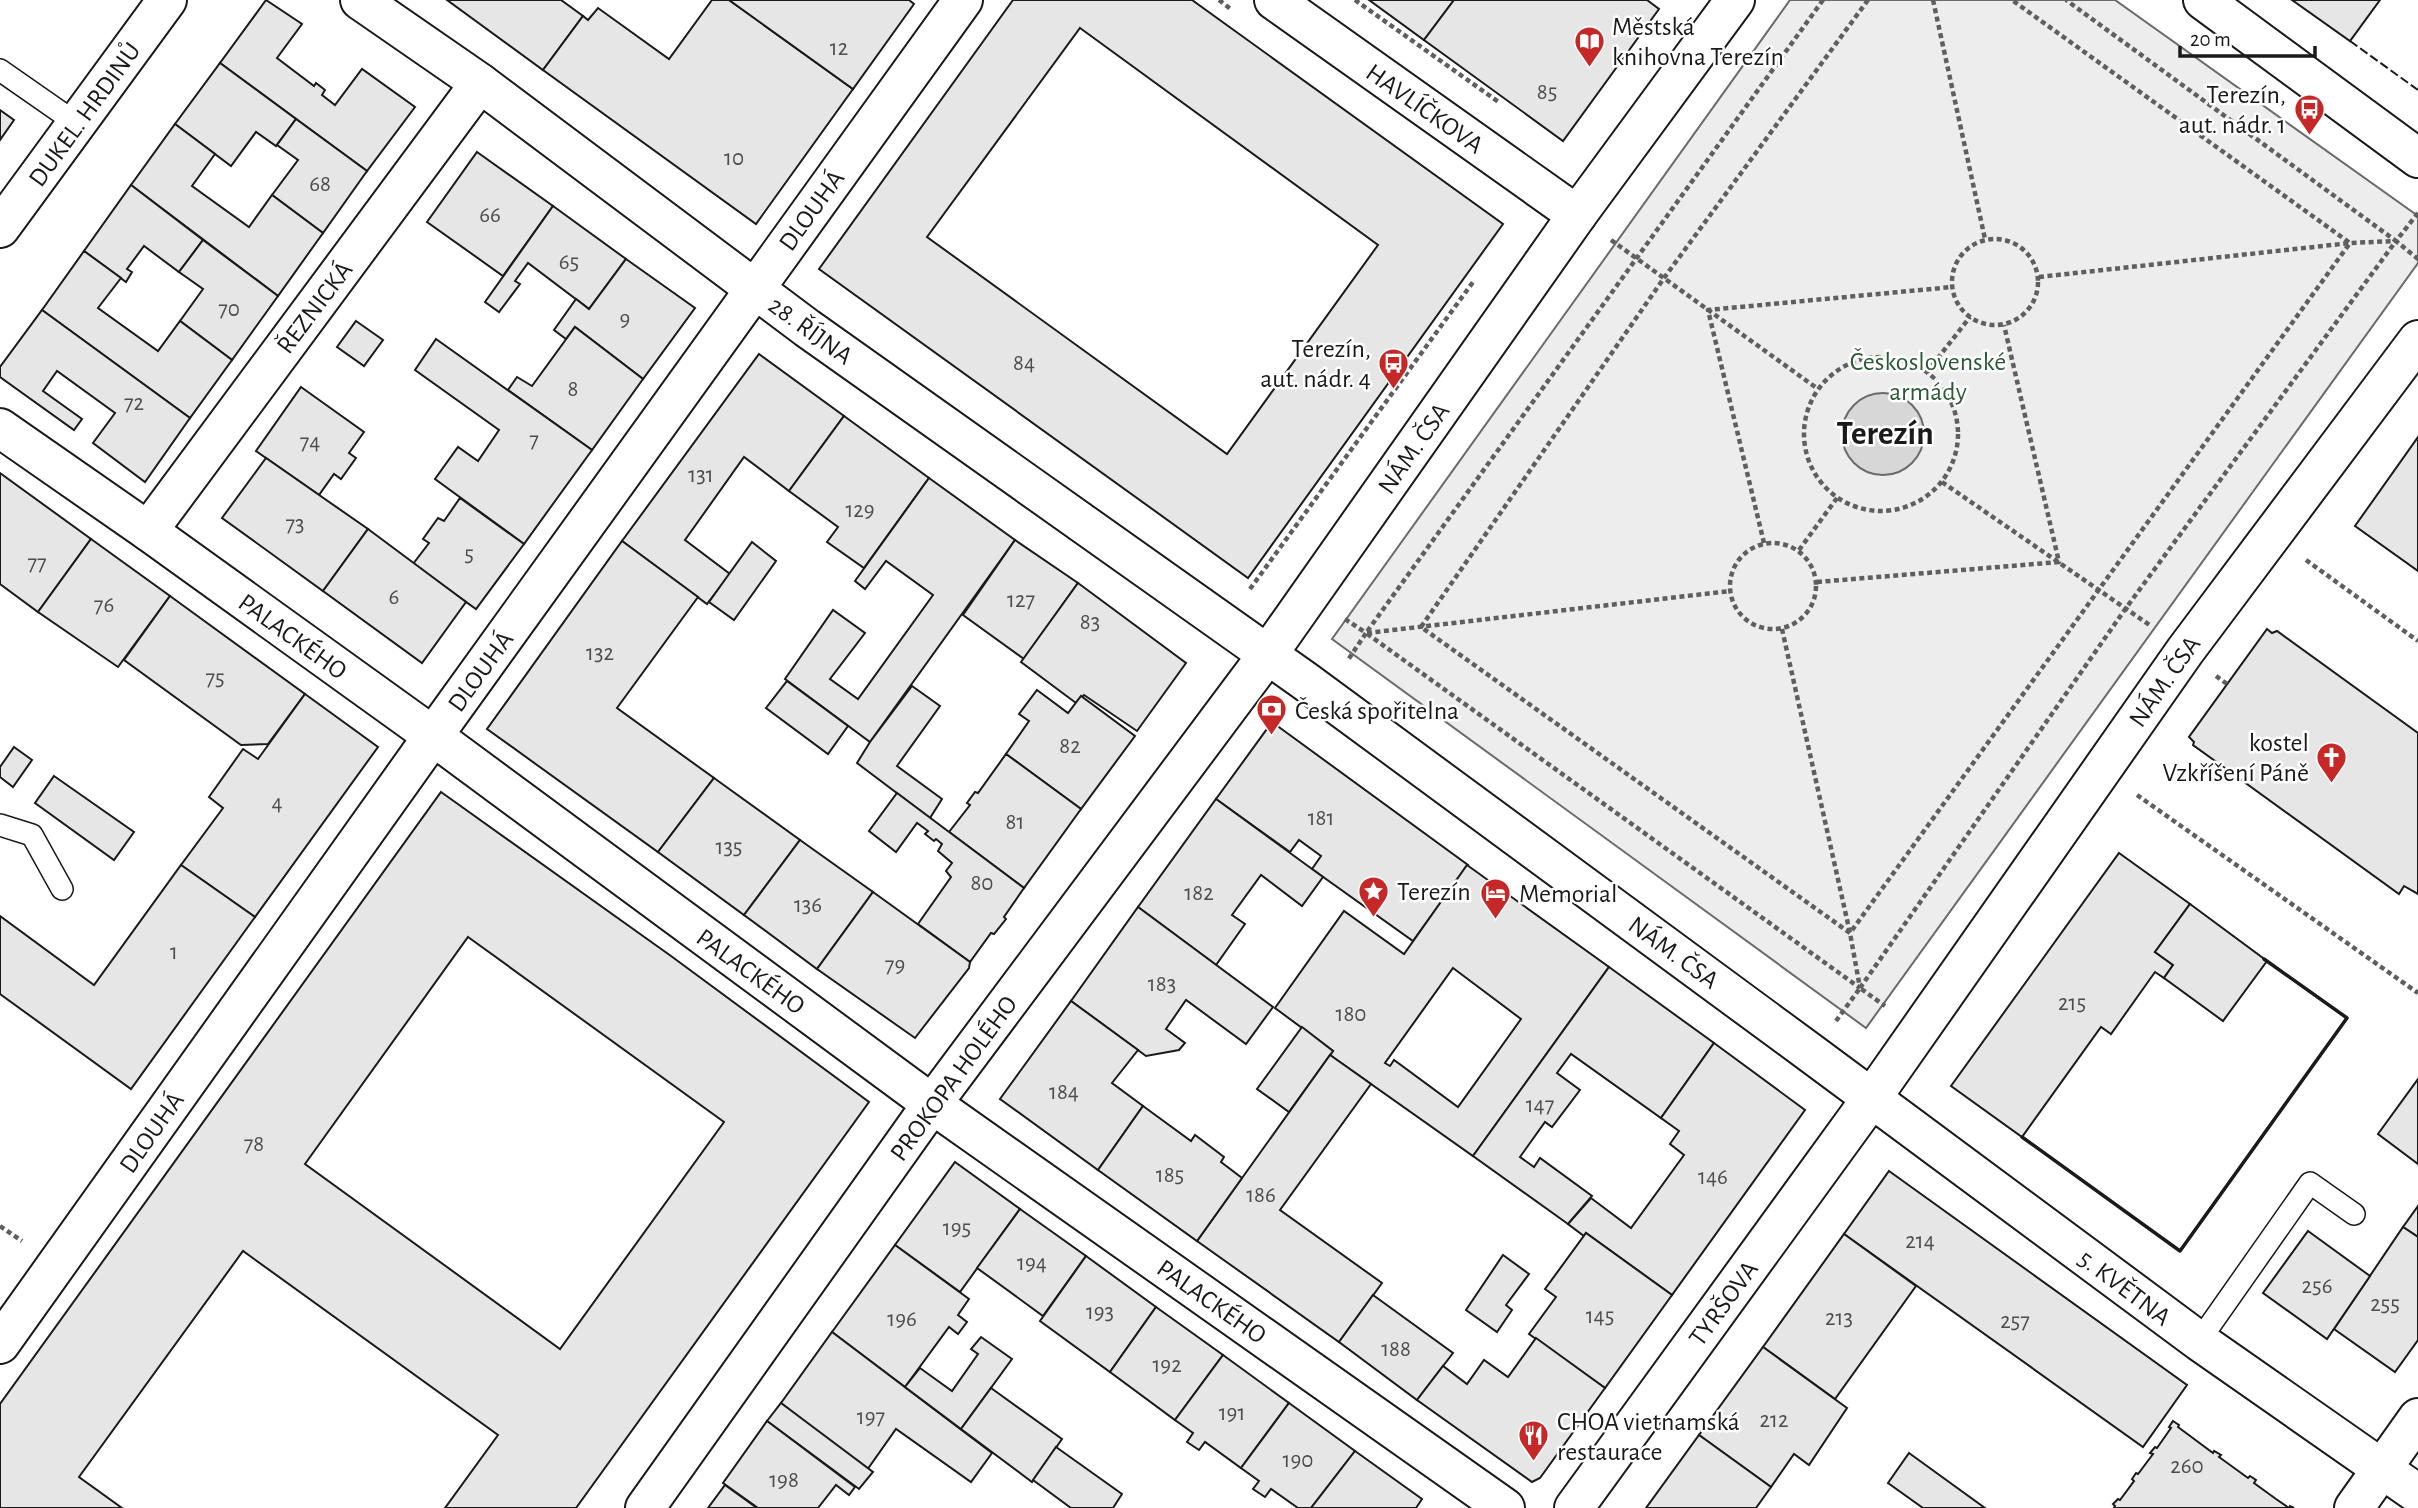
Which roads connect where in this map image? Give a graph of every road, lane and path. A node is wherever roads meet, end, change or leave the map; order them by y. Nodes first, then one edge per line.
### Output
1 (167, 0) edge
2 (360, 0) edge
3 (963, 0) edge
4 (1274, 0) edge
5 (1355, 0) edge
6 (1735, 0) edge
7 (1824, 0) edge
8 (1868, 0) edge
9 (1933, 0) edge
10 (2012, 0) edge
11 (2066, 0) edge
12 (2203, 0) edge
13 (0, 70) edge
14 (480, 83) junction
15 (1501, 104) dead end
16 (76, 123) junction
17 (2418, 158) edge
18 (2418, 213) edge
19 (1577, 215) junction
20 (0, 228) edge
21 (1985, 239) junction
22 (2396, 241) junction
23 (2350, 243) junction
24 (1637, 258) junction
25 (2418, 259) edge
26 (2039, 277) junction
27 (1664, 278) junction
28 (1475, 280) dead end
29 (1952, 287) junction
30 (754, 289) junction
31 (1708, 310) junction
32 (1970, 317) junction
33 (2004, 325) junction
34 (2418, 340) edge
35 (1927, 372) junction
36 (1818, 389) junction
37 (0, 428) edge
38 (1942, 482) junction
39 (1837, 498) junction
40 (148, 531) junction
41 (2272, 535) junction
42 (1764, 543) junction
43 (1799, 550) junction
44 (2059, 562) junction
45 (1817, 582) junction
46 (1250, 589) dead end
47 (2099, 590) junction
48 (1730, 592) junction
49 (1310, 594) junction
50 (2126, 608) junction
51 (1421, 627) junction
52 (1782, 629) junction
53 (1366, 633) junction
54 (2418, 641) edge
55 (2185, 651) junction
56 (1268, 654) junction
57 (1323, 695) junction
58 (433, 736) junction
59 (2102, 770) junction
60 (0, 825) edge
61 (62, 889) dead end
62 (1850, 933) junction
63 (2418, 985) edge
64 (2409, 986) junction
65 (1860, 988) junction
66 (2418, 993) edge
67 (1871, 1099) junction
68 (932, 1104) junction
69 (2354, 1214) dead end
70 (2199, 1342) junction
71 (0, 1344) edge
72 (2418, 1418) edge
73 (2383, 1469) junction
74 (2418, 1494) edge
75 (645, 1508) edge
76 (1505, 1508) edge
77 (1574, 1508) edge
78 (2354, 1508) edge

1 - 16 street, DUKEL. HRDINŮ
2 - 14 street, 28. ŘÍJNA
3 - 30 street, DLOUHÁ
4 - 19 street, HAVLÍČKOVA
5 - 15 path
6 - 19 street, NÁM. ČSA
7 - 24 path
8 - 27 path
9 - 21 path
10 - 23 path
11 - 22 path
12 - 17 street
13 - 16 lane
14 - 30 street, 28. ŘÍJNA
14 - 40 street, ŘEZNICKÁ
16 - 20 street, DUKEL. HRDINŮ
18 - 22 path
19 - 24 path
19 - 49 street, NÁM. ČSA
21 - 26 path
21 - 29 path
22 - 23 path
22 - 25 path
22 - 50 path
23 - 26 path
23 - 47 path
24 - 27 path
24 - 53 path
26 - 33 path
27 - 31 path
27 - 51 path
28 - 46 path
29 - 31 path
29 - 32 path
30 - 56 street, 28. ŘÍJNA
30 - 58 street, DLOUHÁ
31 - 36 path
31 - 42 path
32 - 33 path
32 - 35 path
33 - 44 path
34 - 41 street, NÁM. ČSA
35 - 36 path
35 - 38 path
36 - 39 path
37 - 40 street, PALACKÉHO
38 - 39 path
38 - 44 path
39 - 43 path
40 - 58 street, PALACKÉHO
41 - 54 path
41 - 55 street, NÁM. ČSA
42 - 43 path
42 - 48 path
43 - 45 path
44 - 45 path
44 - 47 path
45 - 52 path
47 - 50 path
47 - 62 path
48 - 51 path
48 - 52 path
49 - 53 path
49 - 56 street, NÁM. ČSA
50 - 55 path
50 - 65 path
51 - 53 path
51 - 62 path
52 - 62 path
53 - 57 path
53 - 65 path
55 - 59 street, NÁM. ČSA
56 - 57 street, NÁM. ČSA
56 - 68 street, PROKOPA HOLÉHO
57 - 67 street, NÁM. ČSA
58 - 68 street, PALACKÉHO
58 - 71 street, DLOUHÁ
59 - 64 path
59 - 67 street, NÁM. ČSA
60 - 61 lane
62 - 65 path
63 - 64 path
64 - 66 path
67 - 70 street, 5. KVĚTNA
67 - 77 street, TYRŠOVA
68 - 75 street, PROKOPA HOLÉHO
68 - 76 street, PALACKÉHO
69 - 70 lane
70 - 73 street, 5. KVĚTNA
72 - 73 street
73 - 74 street, 5. KVĚTNA
73 - 78 street

